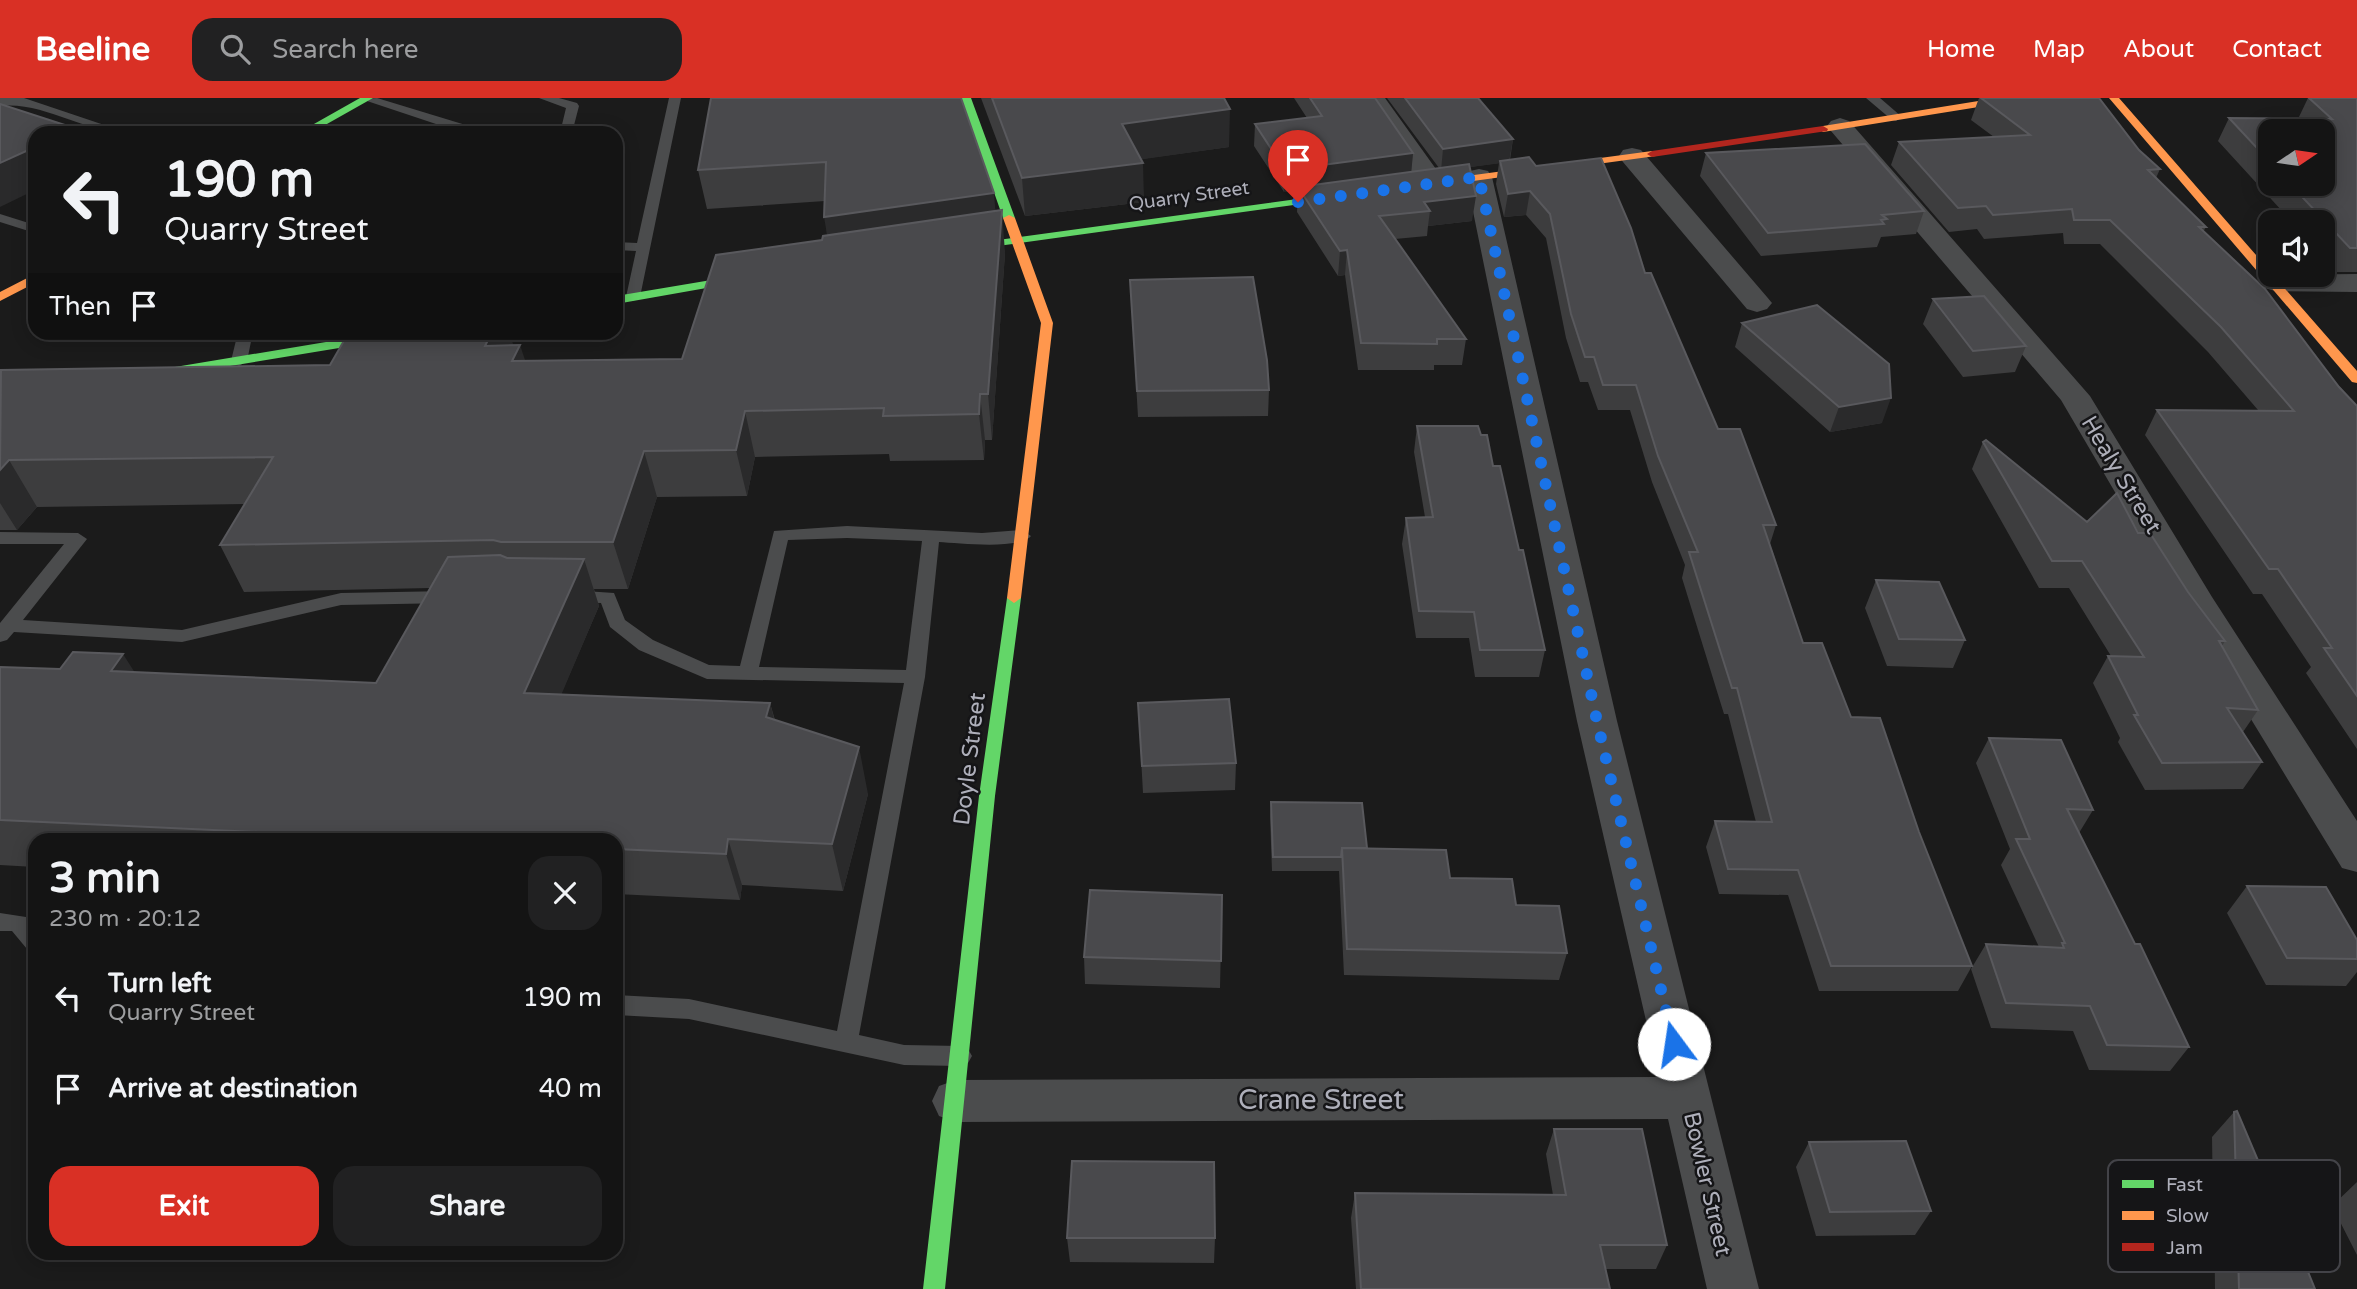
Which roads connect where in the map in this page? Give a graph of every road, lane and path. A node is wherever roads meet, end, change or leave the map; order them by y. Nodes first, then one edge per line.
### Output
1 (368, 98) edge
2 (545, 98) edge
3 (675, 98) edge
4 (966, 98) edge
5 (1372, 98) edge
6 (1872, 98) edge
7 (2017, 98) edge
8 (2114, 98) edge
9 (0, 102) edge
10 (1896, 117) junction
11 (100, 126) edge
12 (316, 126) edge
13 (456, 126) edge
14 (568, 126) edge
15 (1840, 126) junction
16 (1632, 156) junction
17 (1479, 177) junction
18 (1433, 183) junction
19 (1406, 187) edge
20 (1366, 192) edge
21 (0, 218) edge
22 (28, 227) edge
23 (0, 237) edge
24 (1018, 240) junction
25 (623, 246) edge
26 (644, 247) junction
27 (936, 251) edge
28 (2258, 263) edge
29 (773, 274) edge
30 (28, 282) edge
31 (2335, 283) edge
32 (2357, 283) edge
33 (2279, 287) edge
34 (16, 288) junction
35 (0, 297) edge
36 (634, 297) junction
37 (623, 299) edge
38 (1758, 303) dead end
39 (0, 310) edge
40 (244, 340) edge
41 (363, 340) edge
42 (239, 360) junction
43 (136, 377) edge
44 (2357, 379) edge
45 (1022, 536) junction
46 (0, 538) edge
47 (931, 538) junction
48 (471, 596) edge
49 (552, 596) edge
50 (4, 630) edge
51 (748, 673) junction
52 (915, 677) junction
53 (2357, 856) edge
54 (0, 922) edge
55 (28, 935) edge
56 (623, 1005) edge
57 (846, 1042) junction
58 (958, 1079) junction
59 (1687, 1098) junction
60 (934, 1289) edge
61 (1733, 1289) edge

1 - 12 main road
1 - 13 lane
2 - 14 lane
3 - 26 lane
4 - 24 main road, Doyle Street
5 - 18 street
6 - 10 lane
7 - 10 main road
8 - 28 main road
9 - 11 lane
10 - 15 main road
15 - 16 main road
15 - 53 street, Healy Street
16 - 17 main road
16 - 38 street
17 - 18 main road
17 - 59 street, Bowler Street
18 - 19 main road
20 - 24 main road, Quarry Street
21 - 22 lane
22 - 23 lane
24 - 27 main road, Quarry Street
24 - 45 main road, Doyle Street
25 - 26 lane
26 - 36 lane
29 - 36 main road
30 - 34 main road
31 - 32 street
33 - 44 main road
34 - 35 main road
34 - 39 main road
36 - 37 main road
40 - 42 lane
41 - 42 main road
42 - 43 main road
45 - 47 lane
45 - 58 main road, Doyle Street
46 - 50 lane
47 - 51 lane
47 - 52 lane
48 - 50 lane
49 - 51 lane
51 - 52 lane
52 - 57 lane
54 - 55 lane
56 - 57 lane
57 - 58 lane
58 - 59 street, Crane Street
58 - 60 main road, Doyle Street
59 - 61 street, Bowler Street

